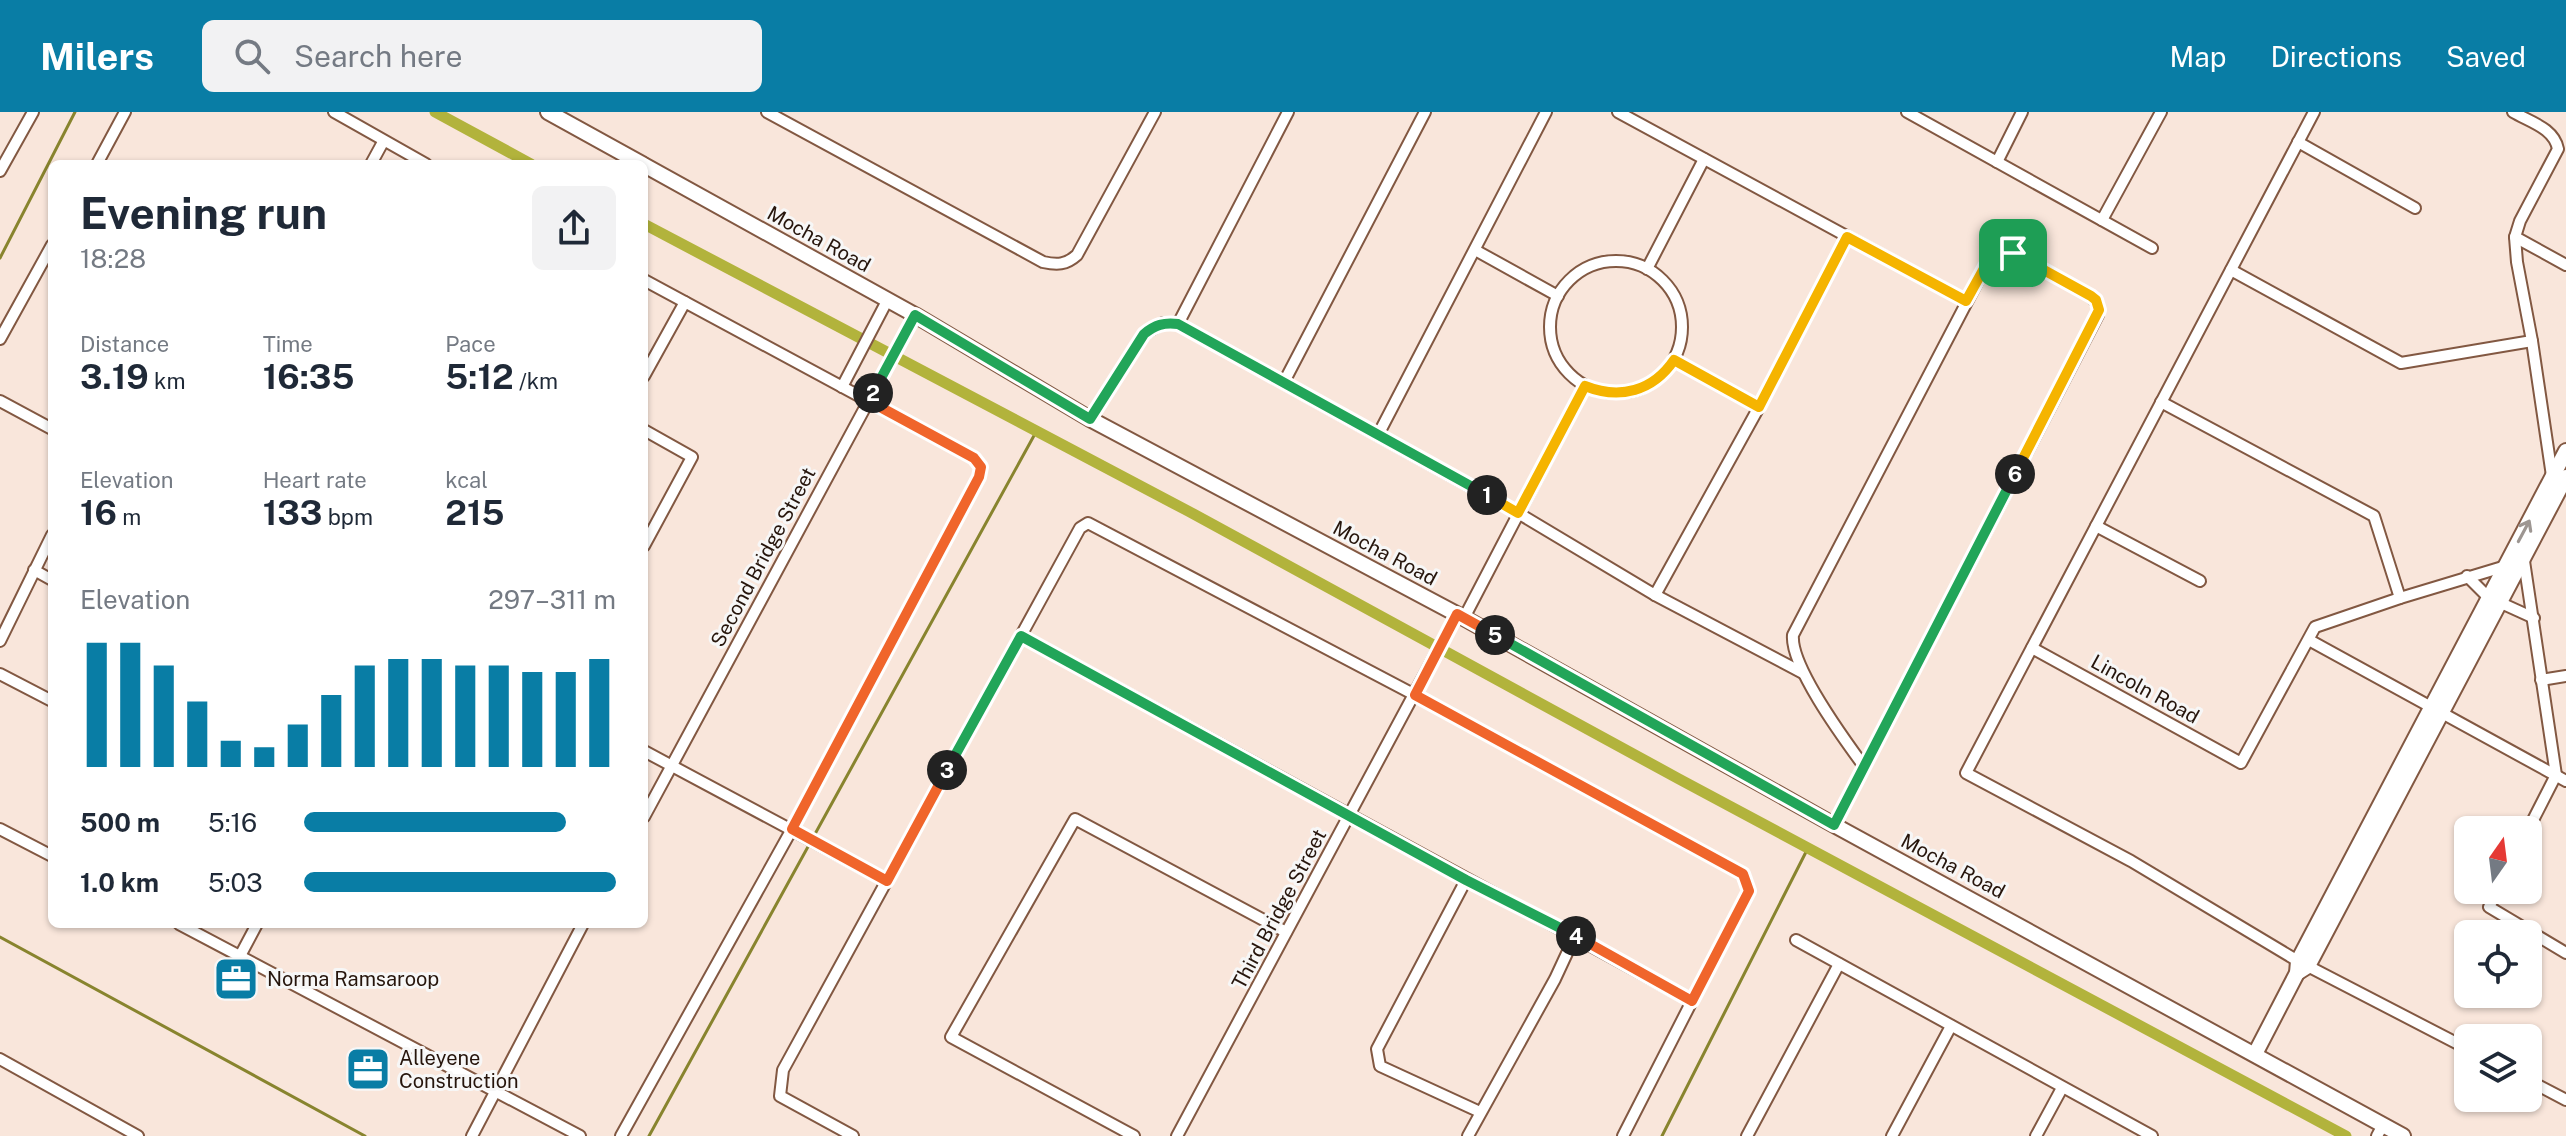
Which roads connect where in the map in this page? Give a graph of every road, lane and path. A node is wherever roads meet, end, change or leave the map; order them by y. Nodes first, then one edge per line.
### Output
1 (33, 112) edge
2 (125, 112) edge
3 (334, 112) edge
4 (548, 112) edge
5 (767, 112) edge
6 (1155, 112) edge
7 (1288, 112) edge
8 (1425, 112) edge
9 (1546, 112) edge
10 (1618, 112) edge
11 (1907, 112) edge
12 (2022, 112) edge
13 (2161, 112) edge
14 (2314, 112) edge
15 (2513, 112) edge
16 (383, 142) junction
17 (2298, 142) junction
18 (1704, 159) junction
19 (99, 160) edge
20 (373, 160) edge
21 (418, 160) edge
22 (636, 160) edge
23 (1997, 162) junction
24 (648, 167) edge
25 (0, 171) edge
26 (2415, 208) dead end
27 (2102, 220) junction
28 (1847, 237) junction
29 (2515, 237) junction
30 (2152, 248) dead end
31 (1475, 250) junction
32 (48, 252) edge
33 (2566, 265) edge
34 (1647, 269) junction
35 (2231, 270) junction
36 (648, 282) edge
37 (1558, 296) junction
38 (888, 299) junction
39 (1966, 301) junction
40 (685, 302) junction
41 (915, 315) junction
42 (1178, 324) junction
43 (0, 339) edge
44 (2532, 341) junction
45 (1674, 360) junction
46 (648, 369) edge
47 (1284, 382) junction
48 (1585, 386) junction
49 (842, 387) junction
50 (0, 401) edge
51 (869, 401) junction
52 (2161, 402) junction
53 (1759, 407) junction
54 (1090, 419) junction
55 (48, 427) edge
56 (648, 432) edge
57 (1378, 435) junction
58 (2566, 451) edge
59 (2559, 478) edge
60 (1518, 513) junction
61 (2096, 526) junction
62 (648, 539) edge
63 (48, 543) edge
64 (2524, 561) junction
65 (2506, 566) junction
66 (34, 570) junction
67 (2467, 576) junction
68 (48, 578) edge
69 (2200, 581) dead end
70 (1655, 595) junction
71 (2400, 598) junction
72 (2495, 600) junction
73 (1461, 616) junction
74 (2534, 618) junction
75 (1021, 636) junction
76 (2309, 640) junction
77 (0, 641) edge
78 (2032, 648) junction
79 (1803, 673) junction
80 (0, 674) edge
81 (2566, 676) edge
82 (2541, 680) junction
83 (1415, 695) junction
84 (48, 699) edge
85 (2436, 711) junction
86 (648, 753) edge
87 (1863, 765) junction
88 (673, 767) junction
89 (2561, 778) edge
90 (648, 810) edge
91 (1350, 815) junction
92 (2537, 816) edge
93 (1834, 825) junction
94 (0, 829) edge
95 (792, 829) junction
96 (48, 854) edge
97 (1466, 880) junction
98 (887, 881) junction
99 (2491, 904) edge
100 (187, 928) edge
101 (255, 928) edge
102 (581, 928) edge
103 (1286, 932) junction
104 (1575, 936) junction
105 (1796, 940) dead end
106 (2566, 953) edge
107 (240, 956) junction
108 (1839, 964) junction
109 (2301, 967) junction
110 (1692, 1001) junction
111 (1951, 1026) junction
112 (2454, 1042) edge
113 (2255, 1054) junction
114 (0, 1059) edge
115 (2542, 1087) edge
116 (2062, 1088) junction
117 (496, 1093) junction
118 (2566, 1100) edge
119 (1480, 1112) junction
120 (2380, 1130) edge
121 (138, 1136) edge
122 (472, 1136) edge
123 (580, 1136) edge
124 (621, 1136) edge
125 (853, 1136) edge
126 (1134, 1136) edge
127 (1177, 1136) edge
128 (1468, 1136) edge
129 (1623, 1136) edge
130 (1747, 1136) edge
131 (1892, 1136) edge
132 (2036, 1136) edge
133 (2152, 1136) edge
134 (2403, 1136) edge

1 - 25 street
2 - 19 street
3 - 16 street
4 - 22 street, Mocha Road
5 - 6 street
7 - 42 street
8 - 47 street
9 - 31 street
10 - 18 street
11 - 23 street
12 - 23 street
13 - 27 street
14 - 17 street
15 - 29 street
16 - 20 street
16 - 21 street
17 - 26 street
17 - 35 street
18 - 28 street
18 - 34 street
23 - 27 street
24 - 38 street, Mocha Road
27 - 30 street
28 - 39 street
28 - 53 street
29 - 33 street
29 - 44 street
31 - 37 street
31 - 57 street
32 - 43 street
34 - 37 street
34 - 45 street
35 - 44 street
35 - 52 street
36 - 40 street
37 - 48 street
38 - 41 street, Mocha Road
38 - 49 street
39 - 79 street
39 - 87 street
40 - 46 street
40 - 49 street
41 - 51 street, Second Bridge Street
41 - 54 street, Mocha Road
42 - 47 street
42 - 54 street
44 - 59 street
45 - 48 street
45 - 53 street
47 - 57 street
48 - 60 street, Third Bridge Street
49 - 51 street
50 - 55 street
51 - 88 street, Second Bridge Street
51 - 95 street
52 - 61 street
52 - 71 street
53 - 70 street
54 - 73 street, Mocha Road
56 - 62 street
57 - 60 street
58 - 59 street
59 - 64 street
65 -> 59 street
60 - 70 street
60 - 73 street, Third Bridge Street
61 - 69 street
61 - 78 street
63 - 66 street
64 - 72 street
64 - 74 street
65 - 67 street
65 - 72 street
66 - 68 street
66 - 77 street
67 - 71 street
67 - 72 street
70 - 79 street
71 - 76 street
72 - 74 street
72 - 85 street
73 - 83 street, Third Bridge Street
73 - 93 street, Mocha Road
74 - 82 street
75 - 83 street
75 - 91 street
75 - 98 street
76 - 78 street, Lincoln Road
76 - 85 street
78 - 109 street
79 - 87 street
80 - 84 street
81 - 82 street
82 - 89 street
83 - 91 street, Third Bridge Street
83 - 110 street
85 - 89 street
85 - 109 street
86 - 88 street
87 - 93 street
88 - 90 street, Second Bridge Street
88 - 95 street
89 - 92 street
91 - 97 street
91 - 103 street, Third Bridge Street
93 - 113 street, Mocha Road
94 - 96 street
95 - 98 street
95 - 124 street
97 - 104 street
97 - 119 street
98 - 125 street
99 - 106 street
100 - 107 street
101 - 107 street
102 - 117 street
103 - 126 street
103 - 127 street, Third Bridge Street
104 - 110 street
104 - 119 street
105 - 108 street
107 - 117 street
108 - 111 street
108 - 130 street
109 - 112 street
109 - 113 street
110 - 129 street
111 - 116 street
111 - 131 street
113 - 120 street, Mocha Road
114 - 121 street
115 - 118 street
116 - 132 street
116 - 133 street
117 - 122 street
117 - 123 street
119 - 128 street
120 - 134 street, Mocha Road

